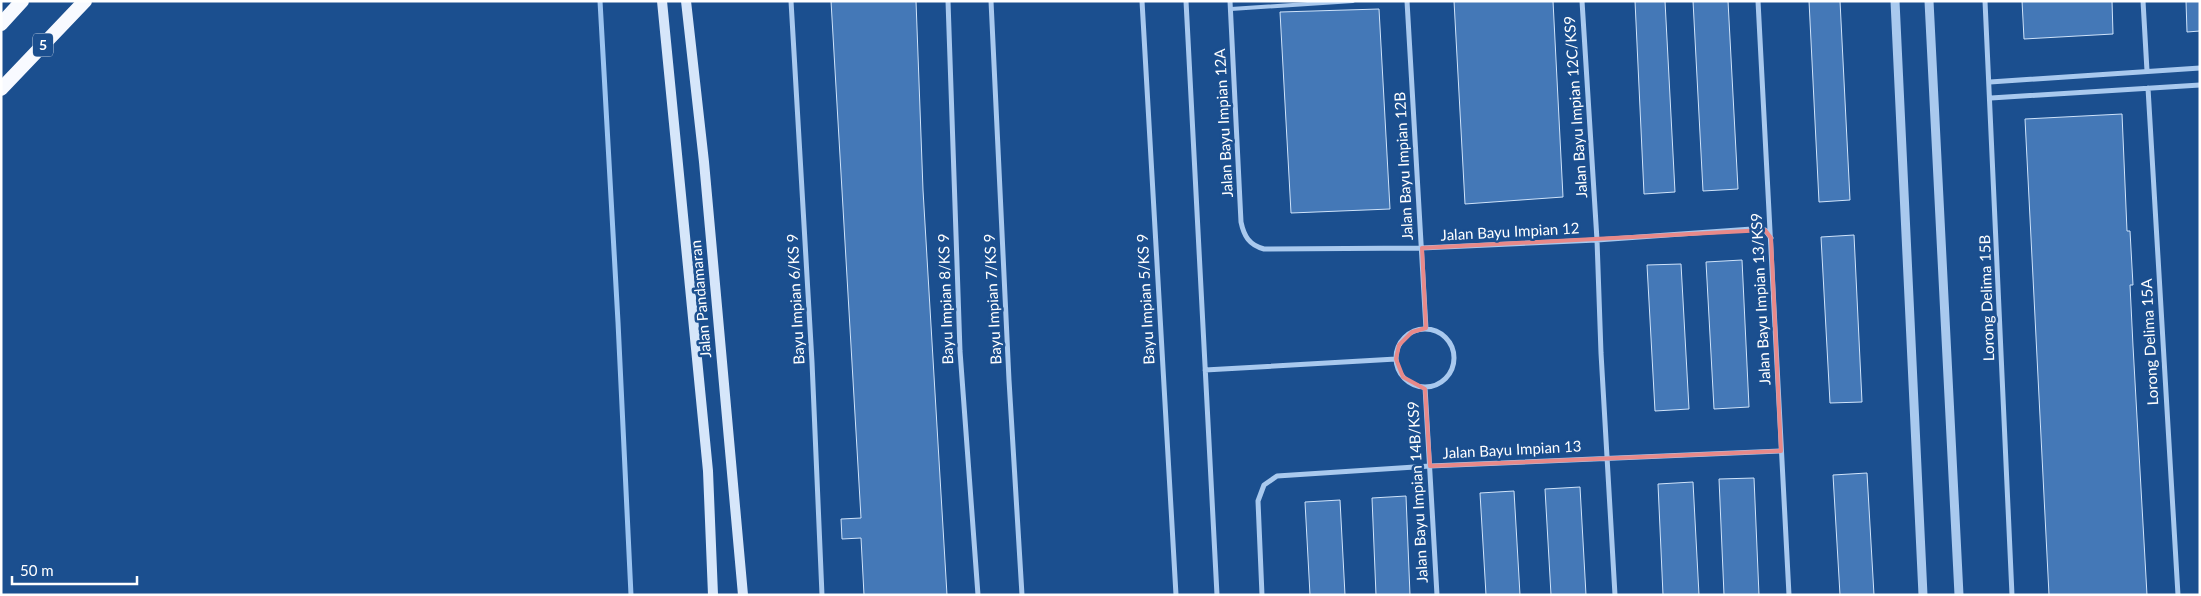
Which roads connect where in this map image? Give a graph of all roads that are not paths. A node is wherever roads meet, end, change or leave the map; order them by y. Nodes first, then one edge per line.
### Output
1 (22, 1) edge
2 (85, 1) edge
3 (662, 1) edge
4 (686, 1) edge
5 (791, 1) edge
6 (948, 1) edge
7 (991, 1) edge
8 (1142, 1) edge
9 (1186, 1) edge
10 (1230, 1) edge
11 (1352, 1) edge
12 (1407, 1) edge
13 (1582, 1) edge
14 (1758, 1) edge
15 (1895, 1) edge
16 (1929, 1) edge
17 (1985, 1) edge
18 (2143, 1) edge
19 (1231, 9) junction
20 (1, 24) edge
21 (2200, 68) edge
22 (2147, 71) junction
23 (1990, 82) junction
24 (2200, 85) edge
25 (2148, 88) junction
26 (1, 89) edge
27 (1991, 98) junction
28 (1770, 238) junction
29 (1597, 240) junction
30 (1249, 241) joint
31 (1422, 248) junction
32 (1426, 329) junction
33 (1396, 359) junction
34 (1205, 370) junction
35 (1425, 387) junction
36 (1781, 451) junction
37 (1607, 458) junction
38 (1430, 466) junction
39 (713, 595) edge
40 (742, 595) edge
41 (822, 595) edge
42 (978, 595) edge
43 (1022, 595) edge
44 (1176, 595) edge
45 (1217, 595) edge
46 (1262, 595) edge
47 (1437, 595) edge
48 (1615, 595) edge
49 (1790, 595) edge
50 (1923, 595) edge
51 (1959, 595) edge
52 (2012, 595) edge
53 (2178, 595) edge

1 - 20 highway
2 - 26 highway, 5
3 - 39 main road, Jalan Pandamaran
4 - 40 main road, Jalan Pandamaran
5 - 41 street, Bayu Impian 6/KS 9
6 - 42 street, Bayu Impian 8/KS 9
7 - 43 street, Bayu Impian 7/KS 9
8 - 44 street, Bayu Impian 5/KS 9
9 - 34 street
10 - 19 street, Jalan Bayu Impian 12A
11 - 19 lane
12 - 31 street, Jalan Bayu Impian 12B
13 - 29 street, Jalan Bayu Impian 12C/KS9
14 - 28 street, Jalan Bayu Impian 13/KS9
15 - 50 street
16 - 51 street
17 - 23 street, Lorong Delima 15B
18 - 22 street
19 - 30 street, Jalan Bayu Impian 12A
21 - 22 street
22 - 23 street
23 - 27 street, Lorong Delima 15B
24 - 25 street
25 - 27 street
25 - 53 street, Lorong Delima 15A
27 - 52 street, Lorong Delima 15B
28 - 29 street, Jalan Bayu Impian 12
28 - 36 street, Jalan Bayu Impian 13/KS9
29 - 31 street, Jalan Bayu Impian 12
29 - 37 street, Jalan Bayu Impian 12C/KS9
30 - 31 street, Jalan Bayu Impian 12
31 - 32 street, Jalan Bayu Impian 12B
32 - 33 street
32 - 35 street
33 - 34 street
33 - 35 street
34 - 45 street
35 - 38 street, Jalan Bayu Impian 14B/KS9
36 - 37 street, Jalan Bayu Impian 13
36 - 49 street, Jalan Bayu Impian 13/KS9
37 - 38 street, Jalan Bayu Impian 13
37 - 48 street, Jalan Bayu Impian 12C/KS9
38 - 46 street, Jalan Bayu Impian 13
38 - 47 street, Jalan Bayu Impian 14B/KS9

